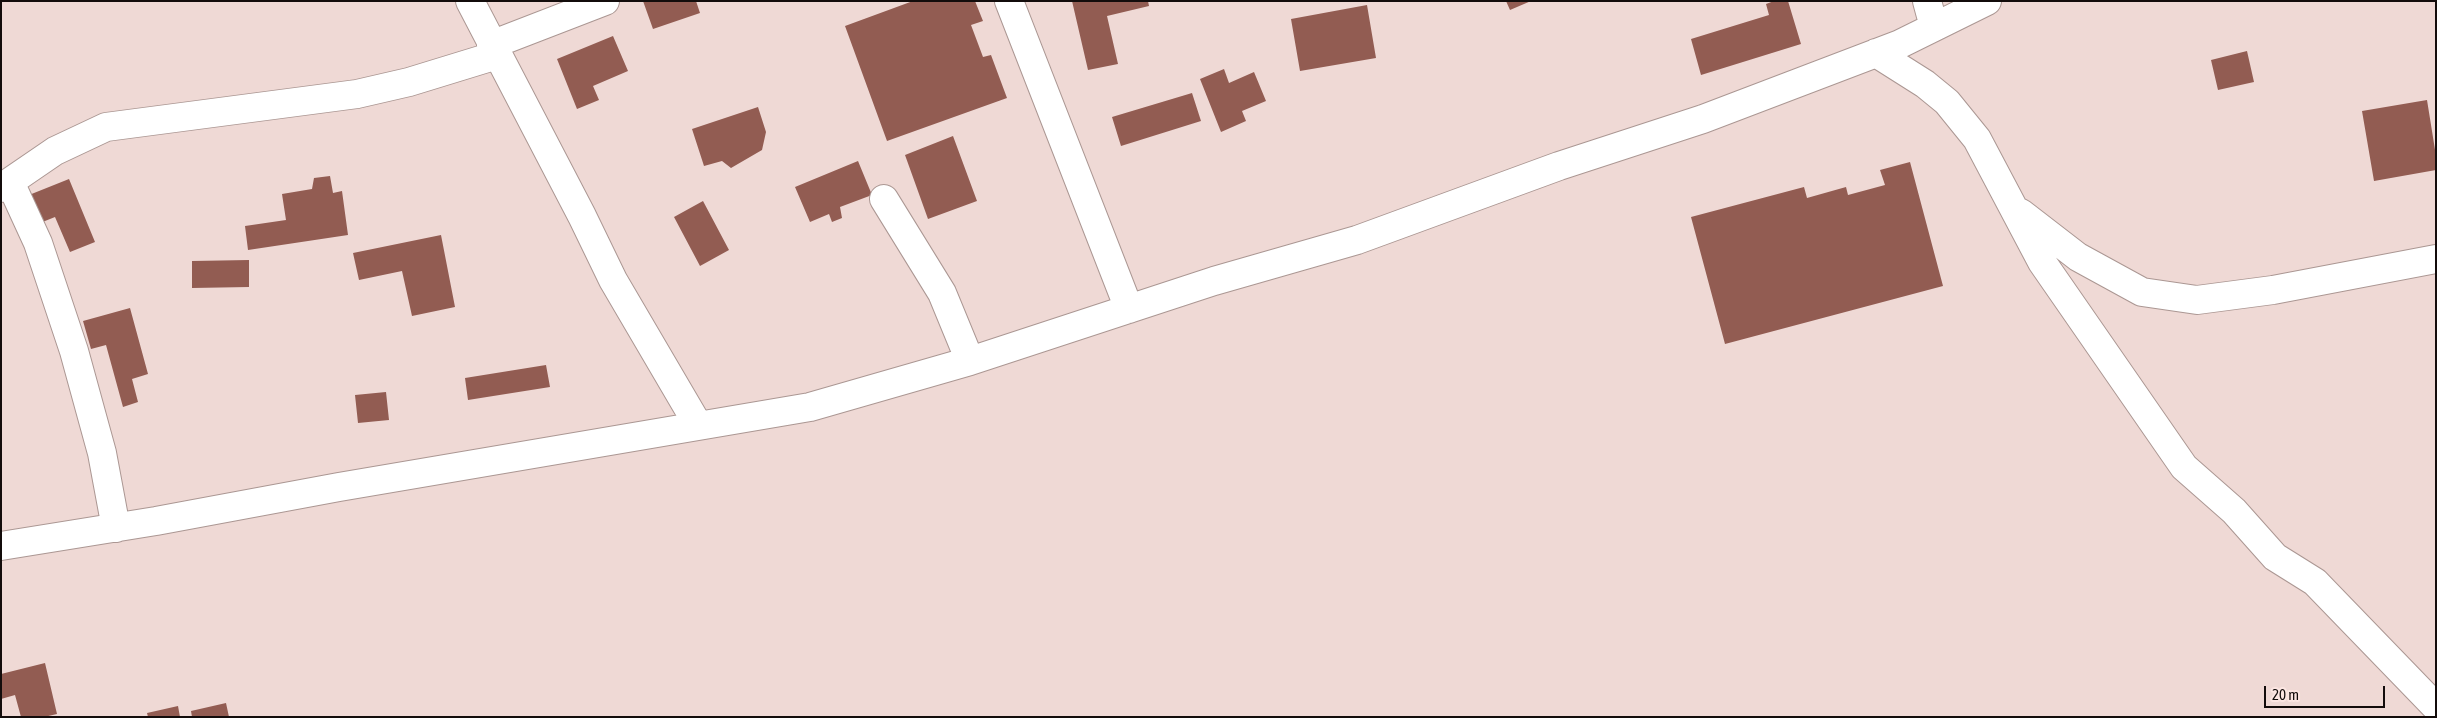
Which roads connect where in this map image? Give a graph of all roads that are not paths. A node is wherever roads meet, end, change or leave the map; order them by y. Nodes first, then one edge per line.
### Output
1 (470, 1) edge
2 (604, 1) edge
3 (1009, 1) edge
4 (1987, 1) edge
5 (1931, 14) edge
6 (494, 50) junction
7 (1876, 53) junction
8 (6, 185) edge
9 (884, 199) dead end
10 (2013, 207) junction
11 (2436, 258) edge
12 (1128, 309) junction
13 (970, 360) junction
14 (698, 425) junction
15 (116, 528) junction
16 (1, 546) edge
17 (2436, 707) edge

1 - 6 street
2 - 6 street
3 - 12 street
4 - 5 street
5 - 7 street
6 - 8 street
6 - 14 street
7 - 10 street
7 - 12 street
8 - 15 street
9 - 13 street
10 - 11 street
10 - 17 street
12 - 13 street
13 - 14 street
14 - 15 street
15 - 16 street

